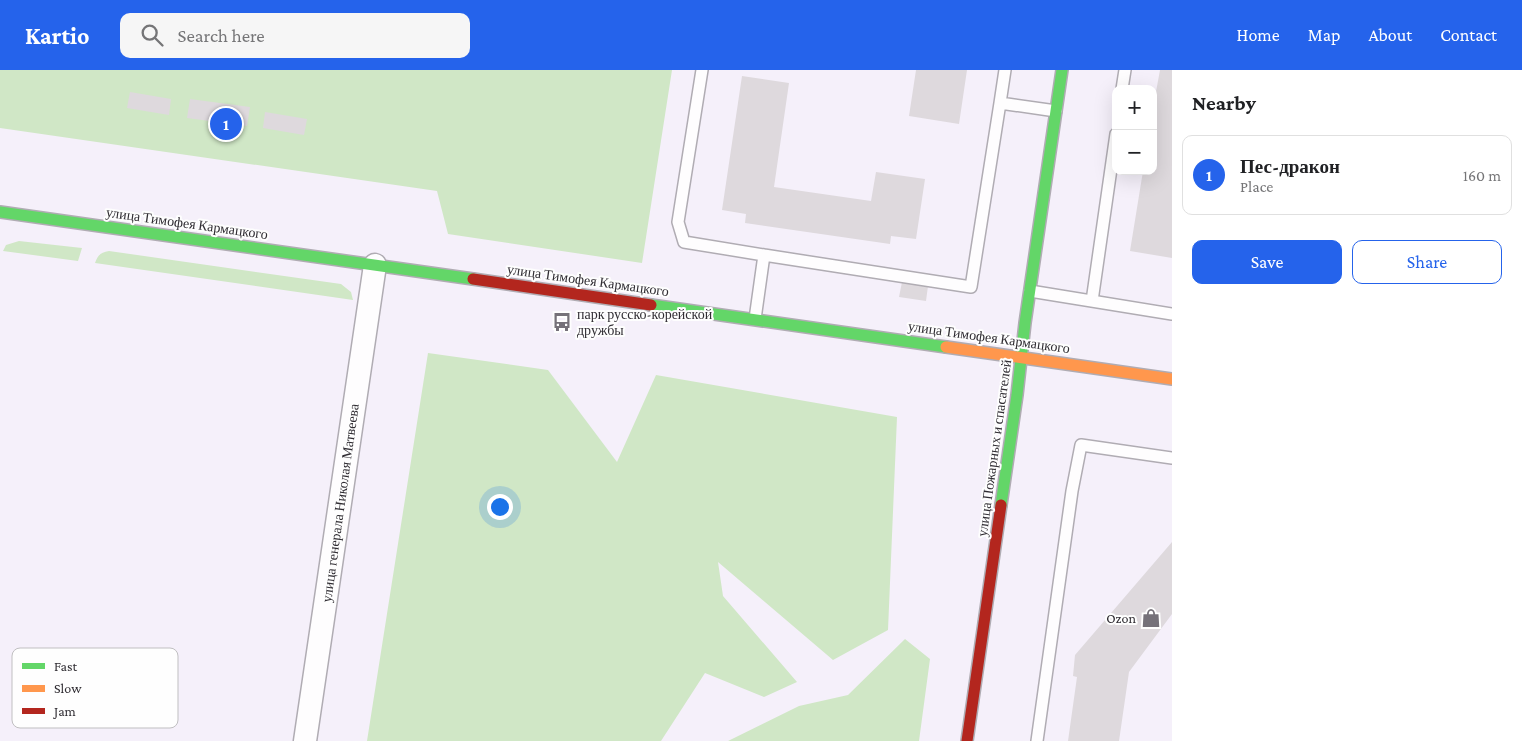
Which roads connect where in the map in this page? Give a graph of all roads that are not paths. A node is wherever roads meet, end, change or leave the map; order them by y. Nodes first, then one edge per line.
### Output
1 (702, 70) edge
2 (1005, 70) edge
3 (1062, 70) edge
4 (1125, 70) edge
5 (1123, 85) edge
6 (1000, 103) junction
7 (1056, 111) junction
8 (1112, 162) edge
9 (0, 212) edge
10 (764, 255) junction
11 (375, 265) junction
12 (1030, 291) junction
13 (1092, 301) junction
14 (1172, 314) edge
15 (755, 319) junction
16 (1021, 357) junction
17 (1172, 379) edge
18 (1172, 458) edge
19 (305, 741) edge
20 (966, 741) edge
21 (1037, 741) edge

1 - 10 lane
2 - 6 lane
3 - 7 street, улица Пожарных и спасателей
4 - 5 lane
6 - 7 lane
6 - 10 lane
7 - 12 street, улица Пожарных и спасателей
8 - 13 lane
9 - 11 street, улица Тимофея Кармацкого
10 - 15 lane
11 - 15 street, улица Тимофея Кармацкого
11 - 19 street, улица генерала Николая Матвеева
12 - 13 lane
12 - 16 street, улица Пожарных и спасателей
13 - 14 lane
15 - 16 street, улица Тимофея Кармацкого
16 - 17 street, улица Тимофея Кармацкого
16 - 20 street, улица Пожарных и спасателей
18 - 21 lane

